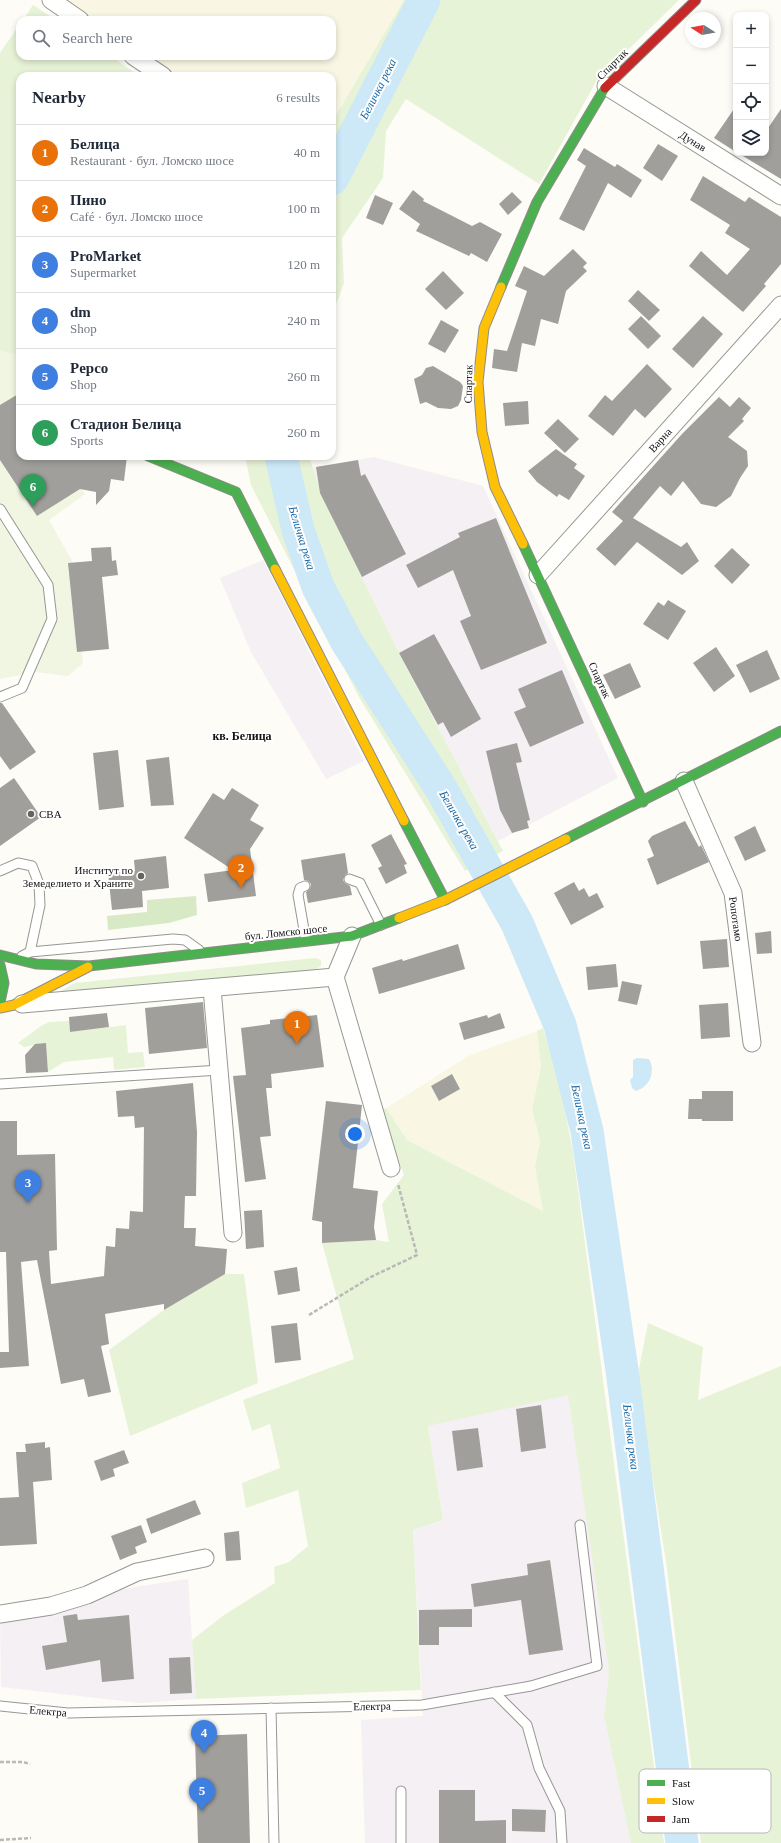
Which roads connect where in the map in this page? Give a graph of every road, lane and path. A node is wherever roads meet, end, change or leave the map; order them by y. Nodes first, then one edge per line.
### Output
1 (51, 0) edge
2 (696, 0) edge
3 (74, 16) edge
4 (139, 60) edge
5 (156, 72) edge
6 (606, 86) junction
7 (781, 196) edge
8 (781, 305) edge
9 (158, 460) edge
10 (0, 509) edge
11 (538, 575) junction
12 (0, 697) edge
13 (781, 731) edge
14 (684, 781) junction
15 (643, 802) junction
16 (0, 871) edge
17 (349, 879) dead end
18 (305, 886) dead end
19 (445, 900) junction
20 (381, 925) junction
21 (352, 936) junction
22 (306, 942) junction
23 (30, 952) junction
24 (203, 953) junction
25 (0, 955) edge
26 (17, 959) junction
27 (0, 965) edge
28 (89, 966) junction
29 (335, 977) junction
30 (212, 988) junction
31 (5, 1005) edge
32 (752, 1043) dead end
33 (220, 1070) junction
34 (0, 1084) edge
35 (391, 1168) joint
36 (233, 1233) dead end
37 (309, 1315) dead end
38 (580, 1525) dead end
39 (205, 1558) dead end
40 (0, 1614) edge
41 (494, 1692) junction
42 (0, 1706) edge
43 (271, 1708) junction
44 (0, 1762) edge
45 (30, 1764) dead end
46 (401, 1791) dead end
47 (31, 1838) dead end
48 (0, 1840) edge
49 (274, 1843) edge
50 (402, 1843) edge
51 (562, 1843) edge

1 - 3 street
2 - 6 street, Спартак
4 - 5 street
6 - 7 street, Дунав
6 - 11 street, Спартак
8 - 11 street, Варна
9 - 19 street
10 - 12 lane
11 - 15 street, Спартак
13 - 14 street, бул. Ломско шосе
14 - 15 street, бул. Ломско шосе
14 - 32 street, Ропотамо
15 - 19 street, бул. Ломско шосе
16 - 23 lane
17 - 20 lane
18 - 22 lane
19 - 20 street, бул. Ломско шосе
20 - 21 street, бул. Ломско шосе
21 - 22 street, бул. Ломско шосе
21 - 29 street
22 - 24 street, бул. Ломско шосе
23 - 24 lane
23 - 26 lane
24 - 28 street, бул. Ломско шосе
25 - 26 street, бул. Ломско шосе
26 - 28 street, бул. Ломско шосе
27 - 31 street
28 - 31 street, бул. Ломско шосе
29 - 30 street
29 - 35 street
30 - 31 street
30 - 33 street
33 - 34 lane
33 - 36 street
35 - 37 path
38 - 41 lane, Електра
39 - 40 street
41 - 43 lane, Електра
41 - 51 lane
42 - 43 lane, Електра
43 - 49 lane
44 - 45 path
46 - 50 lane
47 - 48 path

